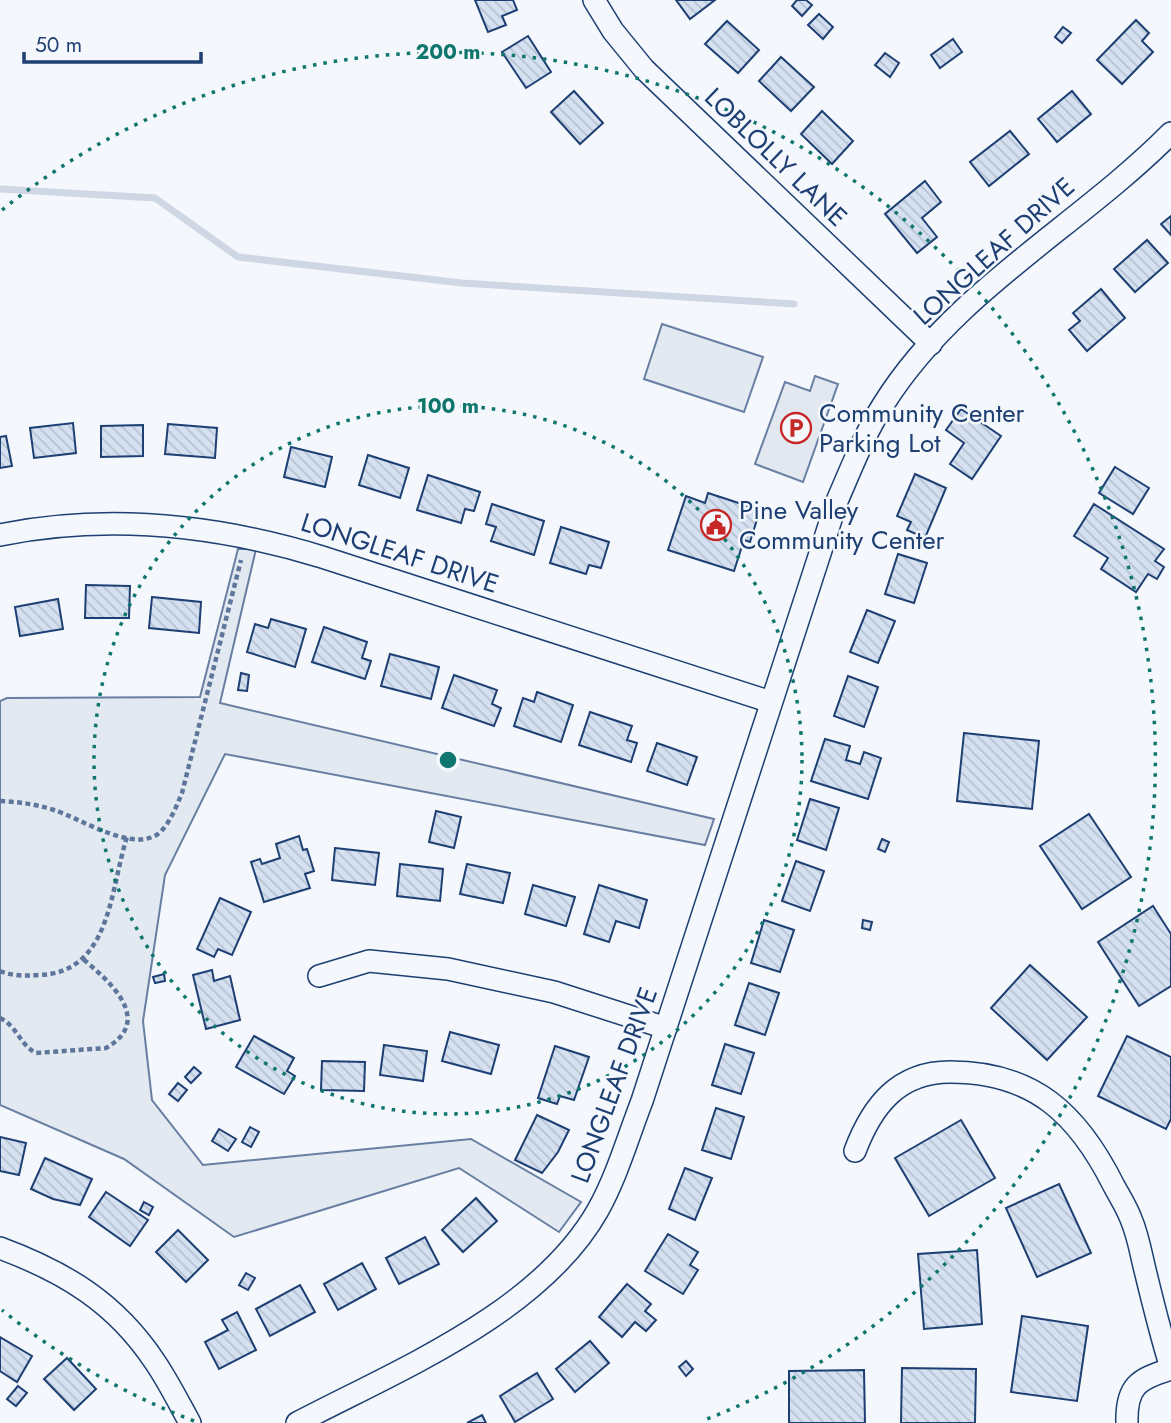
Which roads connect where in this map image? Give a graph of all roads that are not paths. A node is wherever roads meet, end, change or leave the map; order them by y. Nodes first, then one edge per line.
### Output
1 (594, 0) edge
2 (1171, 133) edge
3 (931, 344) junction
4 (0, 535) edge
5 (771, 702) junction
6 (318, 976) dead end
7 (666, 1028) junction
8 (855, 1151) dead end
9 (0, 1248) edge
10 (1171, 1369) edge
11 (190, 1423) edge
12 (297, 1423) edge
13 (1127, 1423) edge

1 - 3 street, LOBLOLLY LANE
2 - 3 street, LONGLEAF DRIVE
3 - 5 street, LONGLEAF DRIVE
4 - 5 street, LONGLEAF DRIVE
5 - 7 street, LONGLEAF DRIVE
6 - 7 street
7 - 12 street, LONGLEAF DRIVE
8 - 10 street
9 - 11 street
10 - 13 street

